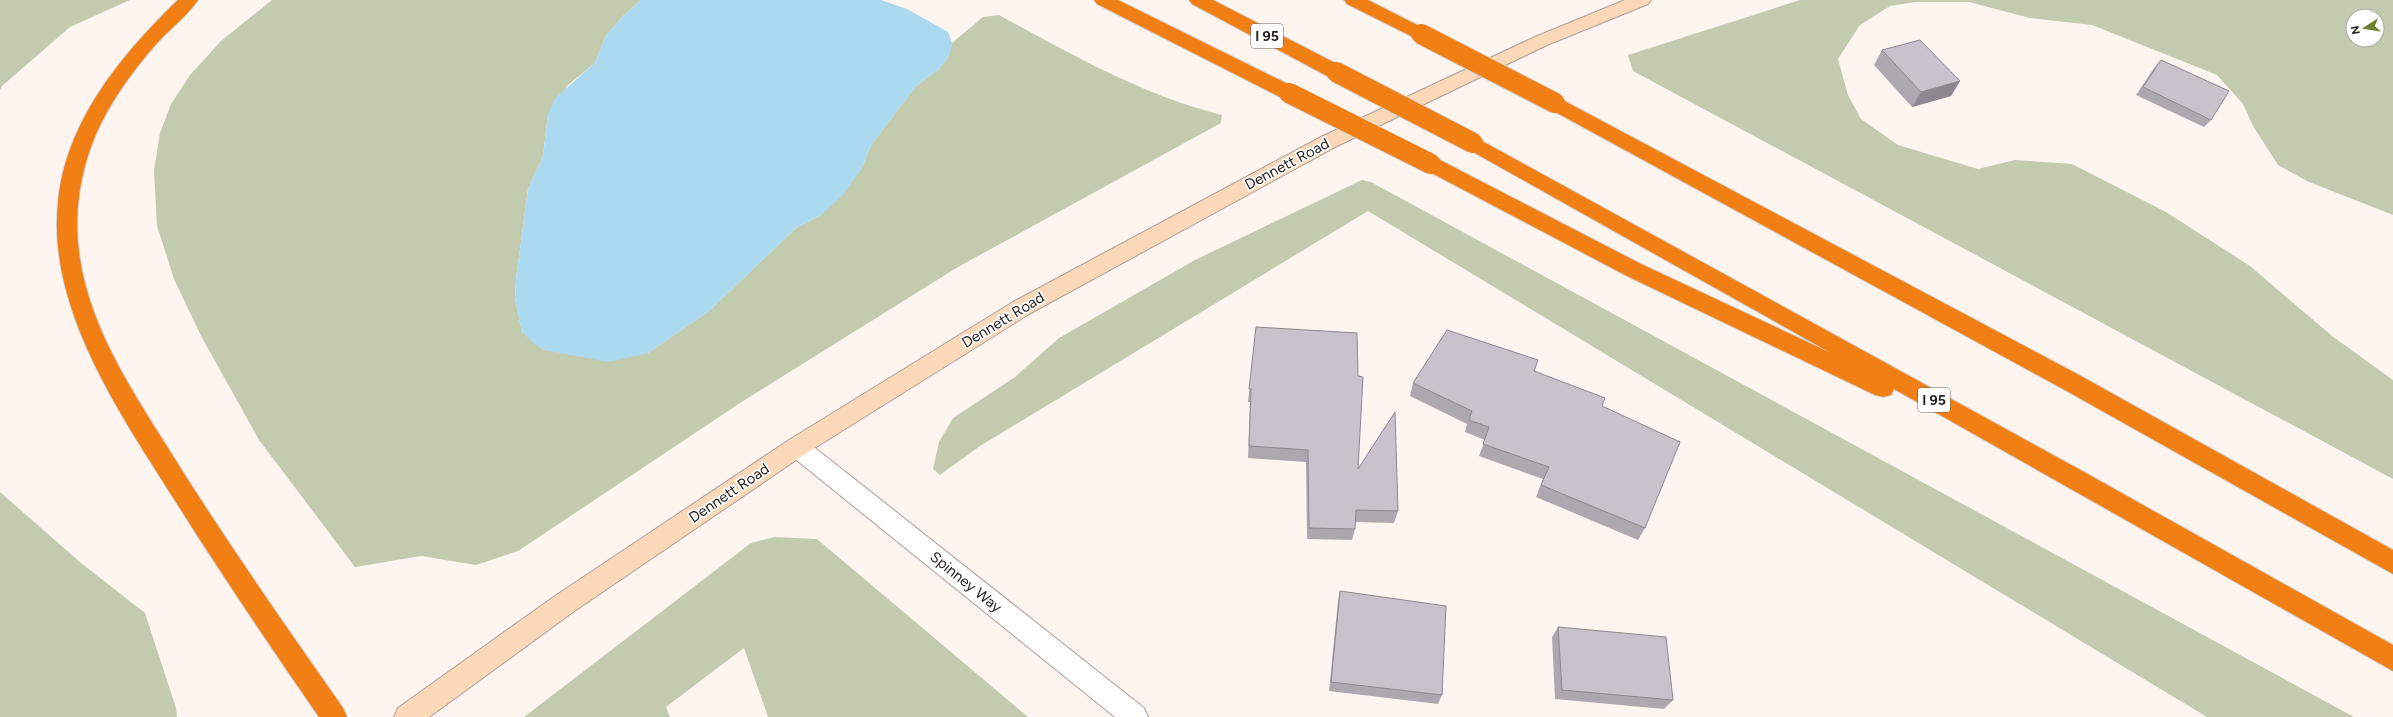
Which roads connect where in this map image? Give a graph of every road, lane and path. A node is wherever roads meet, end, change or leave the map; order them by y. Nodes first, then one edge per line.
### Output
1 (189, 0) edge
2 (1103, 0) edge
3 (1198, 0) edge
4 (1353, 0) edge
5 (1642, 0) edge
6 (797, 447) junction
7 (2076, 479) junction
8 (2393, 563) edge
9 (2393, 659) edge
10 (334, 717) edge
11 (407, 717) edge
12 (1135, 717) edge

1 - 10 highway
2 - 7 highway, bridge
3 - 7 highway, I 95, bridge
4 - 8 highway, bridge
5 - 6 street, Dennett Road
6 - 11 street, Dennett Road
6 - 12 street, Spinney Way
7 - 9 highway, I 95

